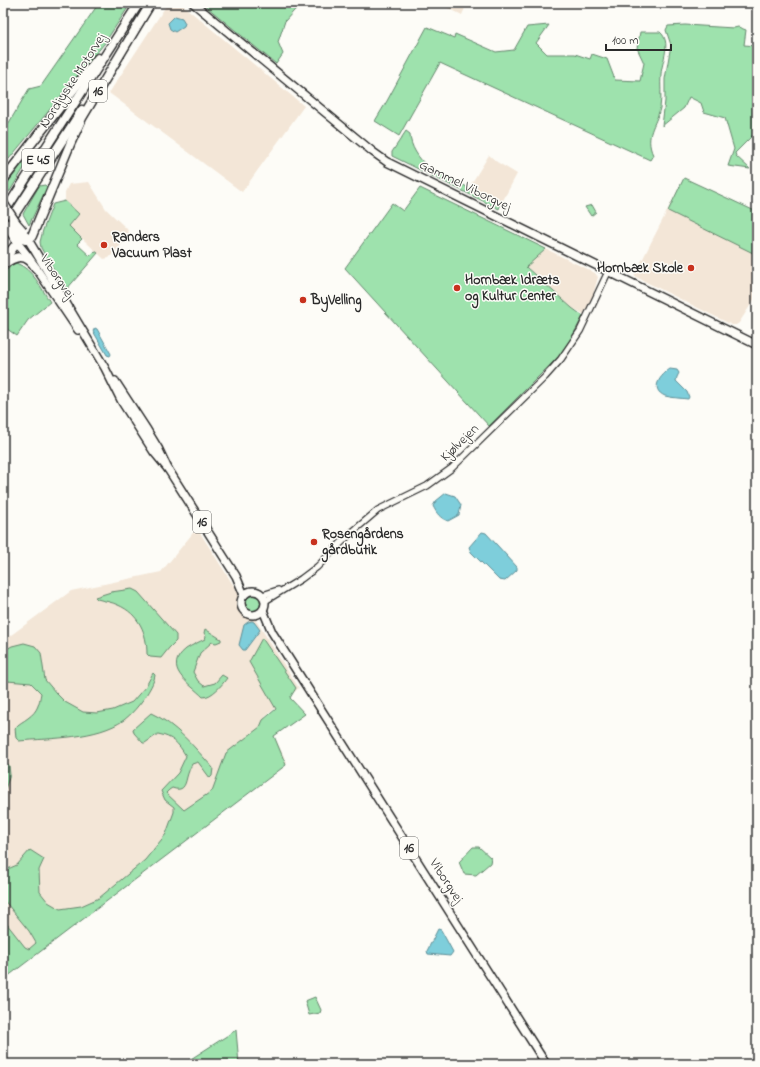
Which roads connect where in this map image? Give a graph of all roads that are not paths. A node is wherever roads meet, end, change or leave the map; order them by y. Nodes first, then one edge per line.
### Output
1 (138, 3) edge
2 (151, 3) edge
3 (193, 3) edge
4 (33, 141) junction
5 (3, 170) edge
6 (3, 180) edge
7 (3, 203) edge
8 (3, 213) edge
9 (3, 221) edge
10 (3, 232) edge
11 (21, 238) junction
12 (3, 262) edge
13 (3, 265) edge
14 (36, 268) junction
15 (608, 272) junction
16 (757, 345) edge
17 (90, 346) junction
18 (236, 576) junction
19 (251, 591) junction
20 (244, 595) junction
21 (264, 598) junction
22 (263, 610) junction
23 (256, 615) junction
24 (272, 632) junction
25 (546, 1064) edge

1 - 4 highway, 16
1 - 8 highway, Nordjyske Motorvej / E 45
2 - 10 highway, Nordjyske Motorvej / E 45
2 - 11 highway, 16
3 - 15 main road, Gammel Viborgvej
4 - 5 highway
4 - 6 highway, 16
7 - 11 highway, bridge
8 - 11 highway, bridge
9 - 11 main road, Viborgvej / 16, bridge
11 - 12 highway
11 - 14 main road, Viborgvej / 16
11 - 17 main road, Viborgvej / 16
13 - 14 highway
14 - 17 main road, Viborgvej / 16
15 - 16 main road, Gammel Viborgvej
15 - 21 street, Kjølvejen
17 - 18 main road, Viborgvej / 16
18 - 19 main road, Viborgvej / 16
18 - 20 main road, Viborgvej / 16
19 - 20 main road
19 - 21 main road, 16
20 - 23 main road, 16
21 - 22 main road
22 - 23 main road
22 - 24 main road, Viborgvej / 16
23 - 24 main road, Viborgvej / 16
24 - 25 main road, Viborgvej / 16

